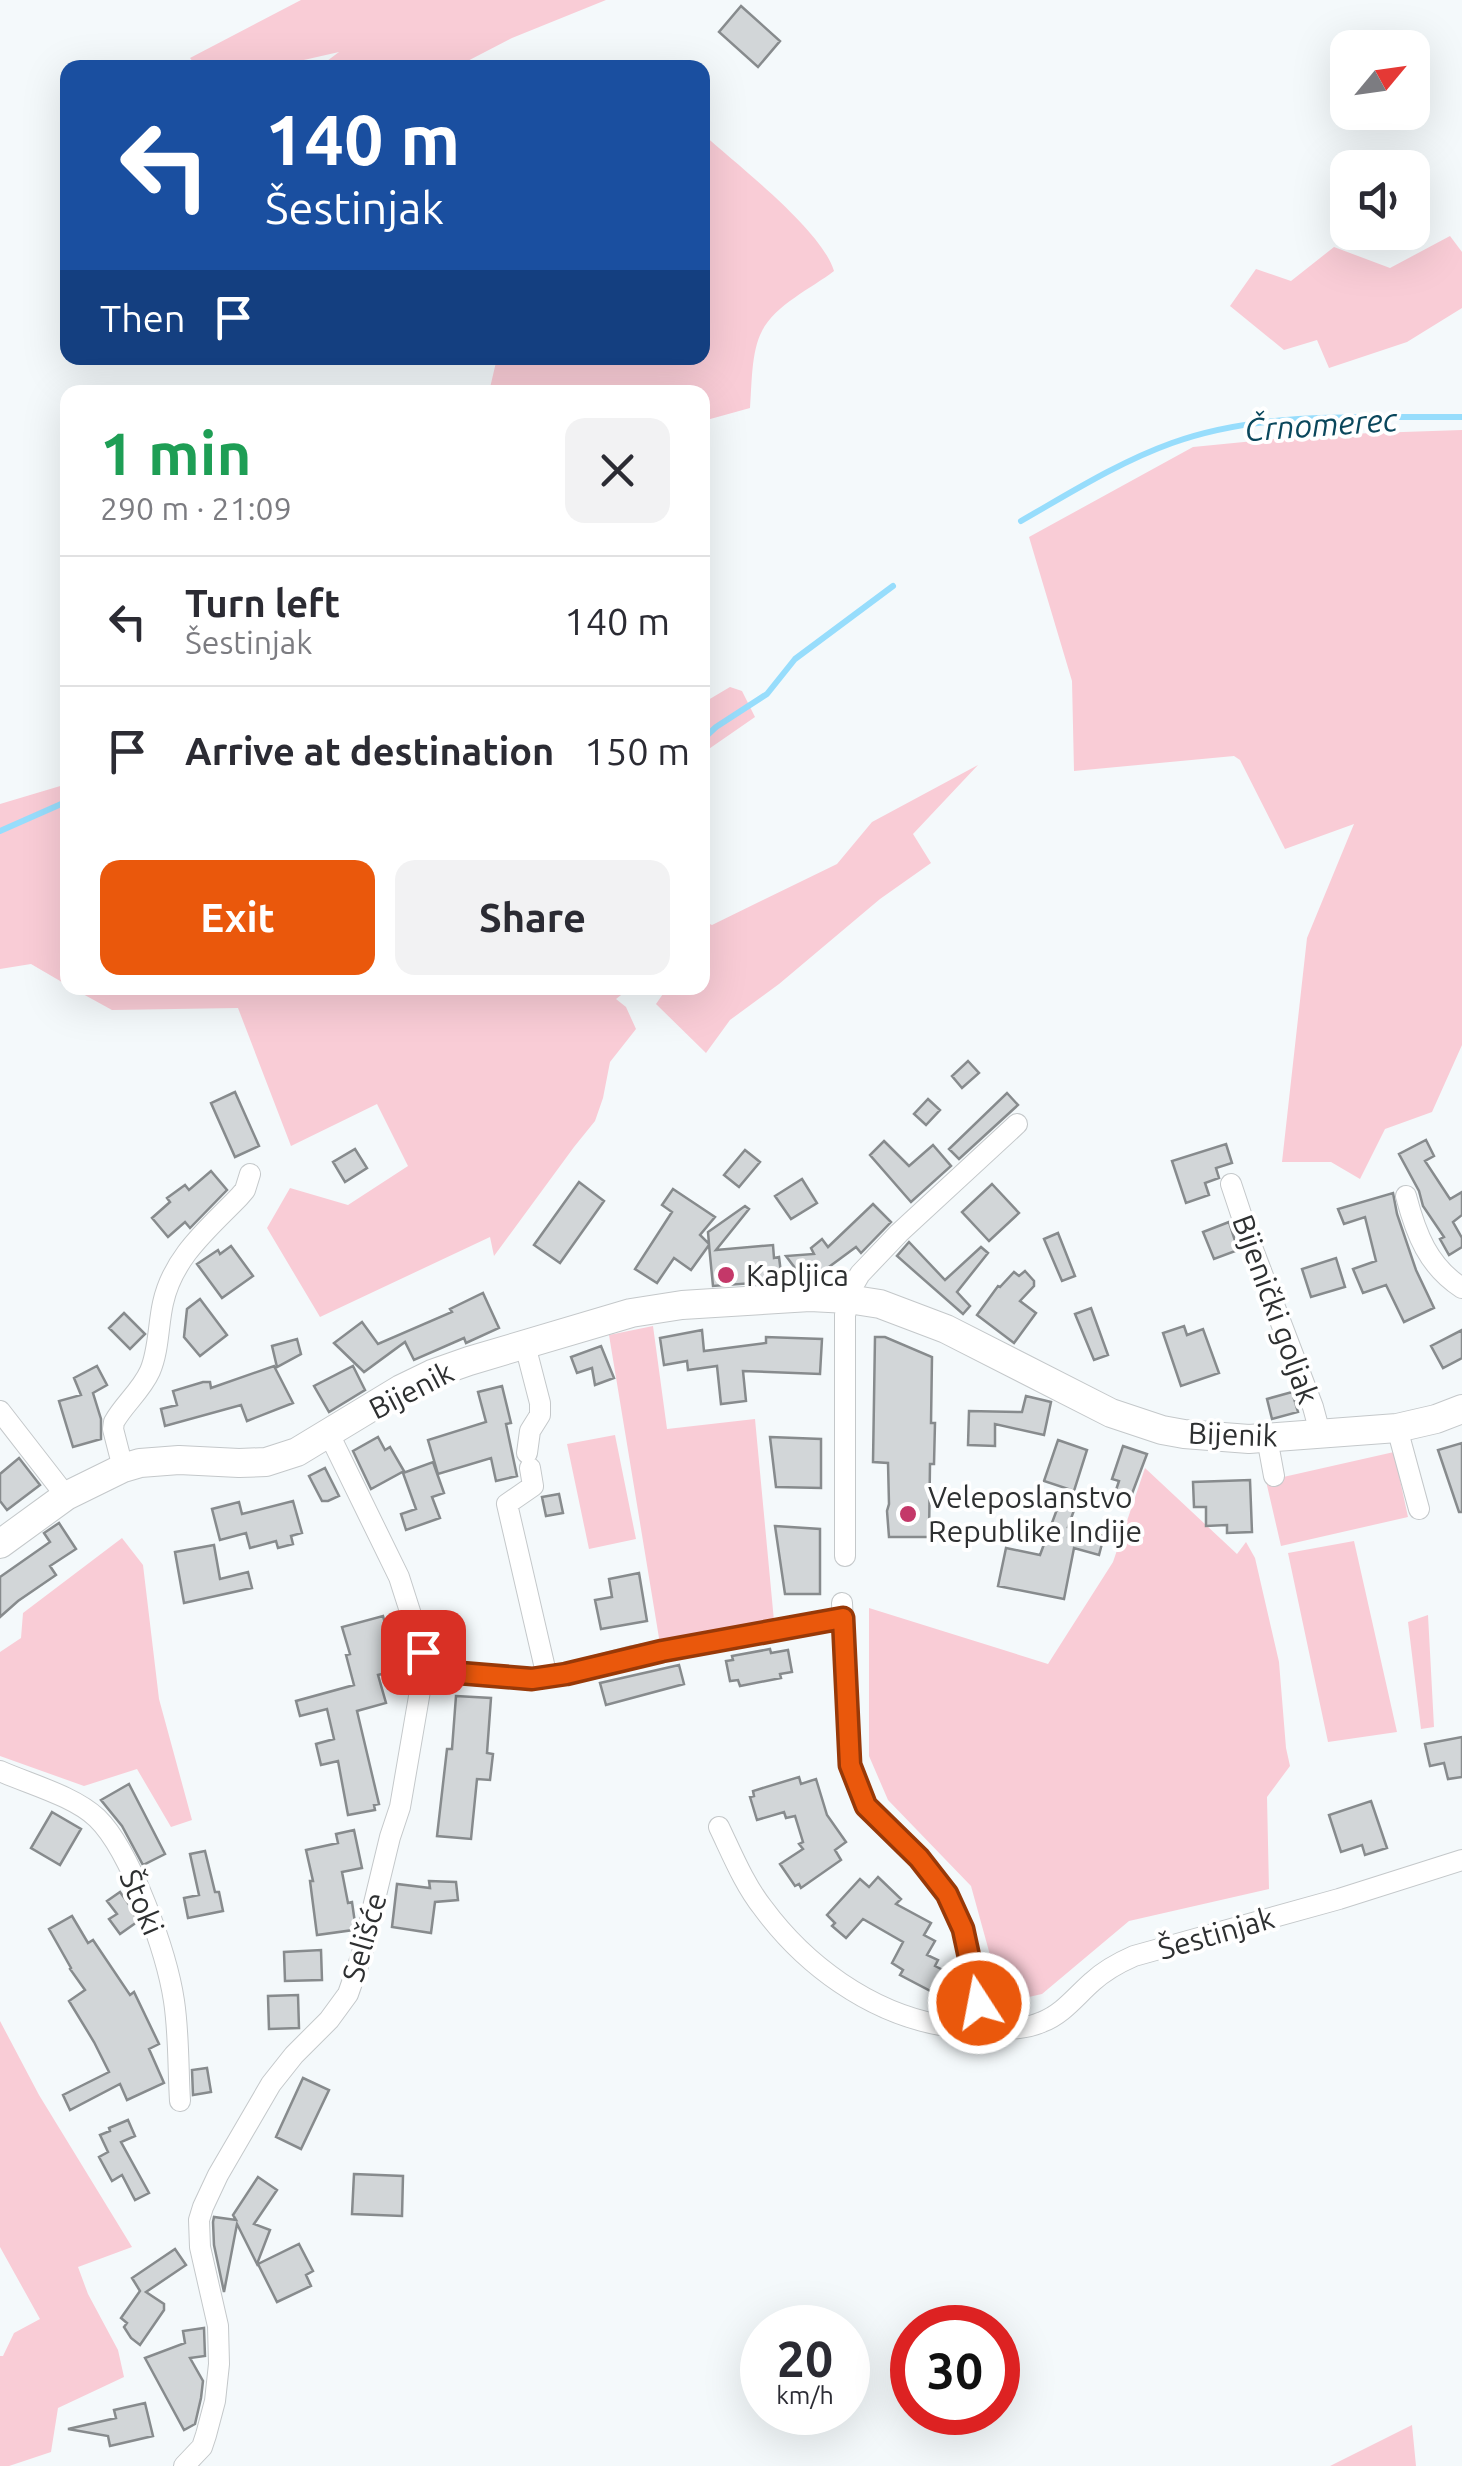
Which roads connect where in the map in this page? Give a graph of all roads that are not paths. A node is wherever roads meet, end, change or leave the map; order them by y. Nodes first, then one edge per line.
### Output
1 (1017, 1124) dead end
2 (250, 1174) dead end
3 (1231, 1184) dead end
4 (1406, 1196) dead end
5 (1462, 1288) edge
6 (848, 1299) junction
7 (525, 1344) junction
8 (1462, 1409) edge
9 (0, 1411) edge
10 (1397, 1428) junction
11 (1320, 1433) junction
12 (328, 1434) junction
13 (1267, 1438) junction
14 (123, 1468) junction
15 (1274, 1476) dead end
16 (66, 1496) junction
17 (1419, 1509) dead end
18 (0, 1544) edge
19 (845, 1556) dead end
20 (423, 1652) junction
21 (547, 1677) junction
22 (0, 1771) edge
23 (719, 1827) dead end
24 (1462, 1860) edge
25 (986, 2029) junction
26 (180, 2101) dead end
27 (184, 2466) edge

1 - 6 street
2 - 14 street
3 - 11 street, Bijenički goljak
4 - 5 street
6 - 7 main road, Bijenik
6 - 13 main road, Bijenik
6 - 19 street
7 - 12 main road, Bijenik
7 - 21 street
8 - 10 main road, Bijenik
9 - 16 street
10 - 11 main road, Bijenik
10 - 17 street
11 - 13 main road, Bijenik
12 - 14 main road, Bijenik
12 - 20 street, Selišće
13 - 15 street
14 - 16 main road, Bijenik
16 - 18 main road, Bijenik
20 - 21 street
20 - 27 street, Selišće
21 - 25 street
22 - 26 street, Štoki
23 - 25 street, Šestinjak
24 - 25 street, Šestinjak

